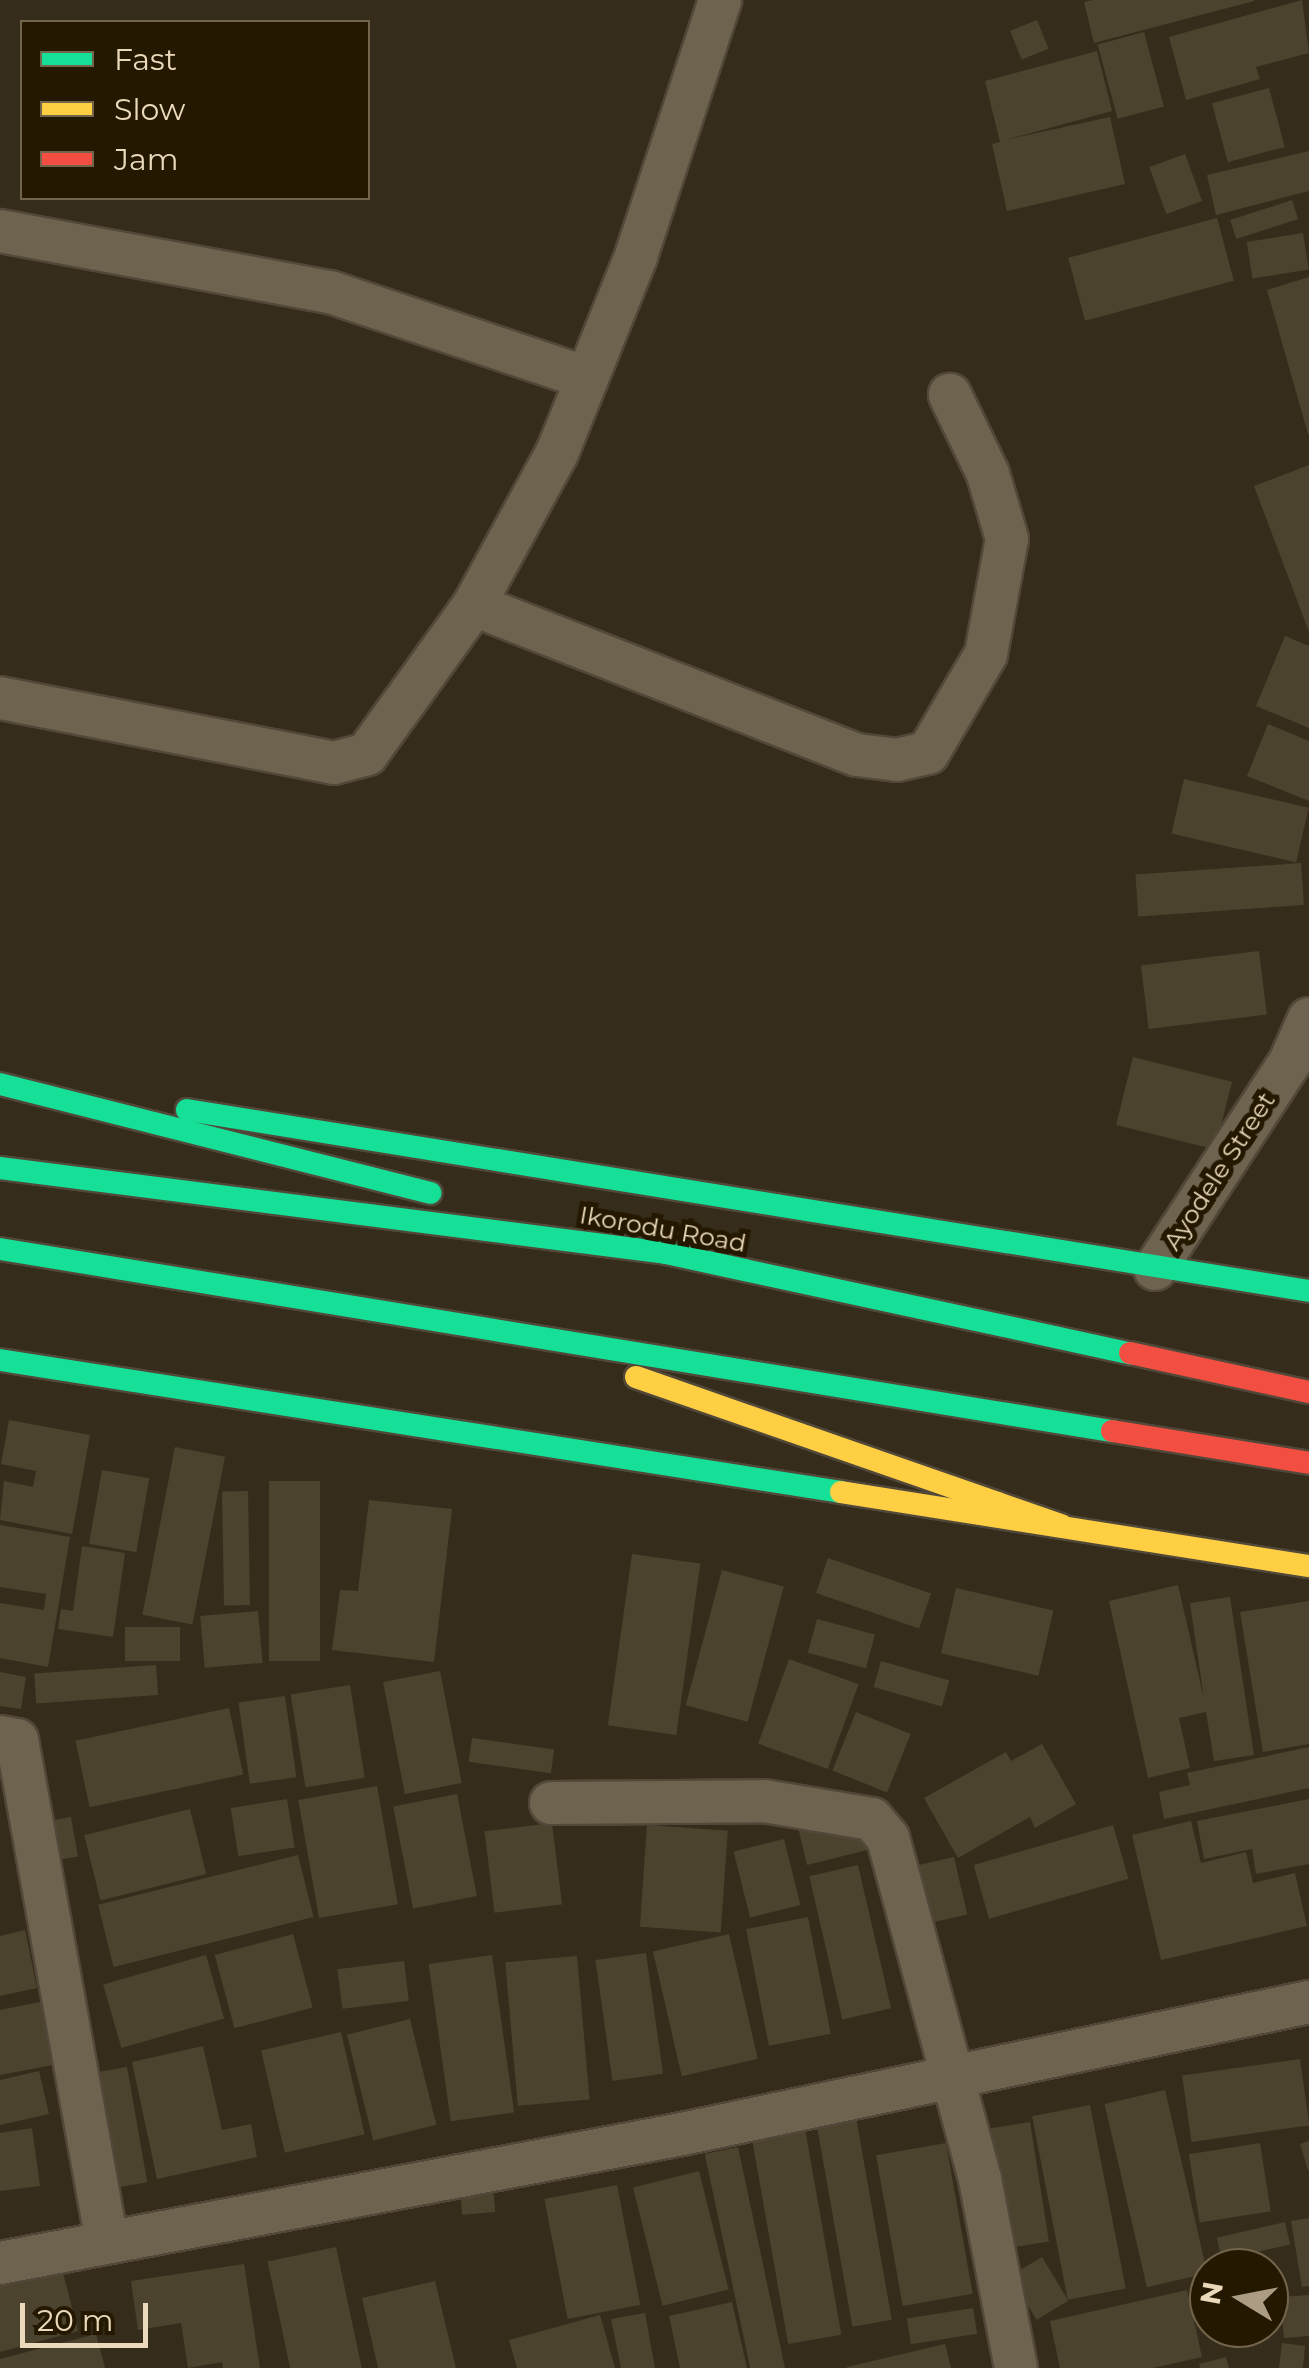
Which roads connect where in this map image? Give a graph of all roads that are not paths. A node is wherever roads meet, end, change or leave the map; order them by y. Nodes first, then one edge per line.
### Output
1 (720, 0) edge
2 (0, 232) edge
3 (588, 378) junction
4 (950, 395) dead end
5 (474, 604) junction
6 (0, 698) edge
7 (1309, 1019) edge
8 (0, 1082) edge
9 (0, 1168) edge
10 (0, 1250) edge
11 (666, 1253) junction
12 (1155, 1269) junction
13 (1309, 1292) edge
14 (492, 1326) junction
15 (0, 1360) edge
16 (1309, 1392) edge
17 (1309, 1463) edge
18 (1062, 1526) junction
19 (1309, 1566) edge
20 (0, 1737) edge
21 (551, 1803) dead end
22 (1309, 2002) edge
23 (955, 2078) junction
24 (107, 2242) junction
25 (0, 2262) edge
26 (1016, 2368) edge

1 - 3 street
2 - 3 street
3 - 5 street
4 - 5 street
5 - 6 street
7 - 12 street, Ayodele Street
8 - 11 main road
8 - 12 main road, Ikorodu Road
9 - 11 main road, Ikorodu Road
10 - 14 main road
11 - 16 main road, Ikorodu Road
12 - 13 main road, Ikorodu Road
14 - 17 main road
14 - 18 main road
15 - 18 main road
18 - 19 main road
20 - 24 street
21 - 23 street
22 - 23 street
23 - 24 street
23 - 26 street
24 - 25 street

